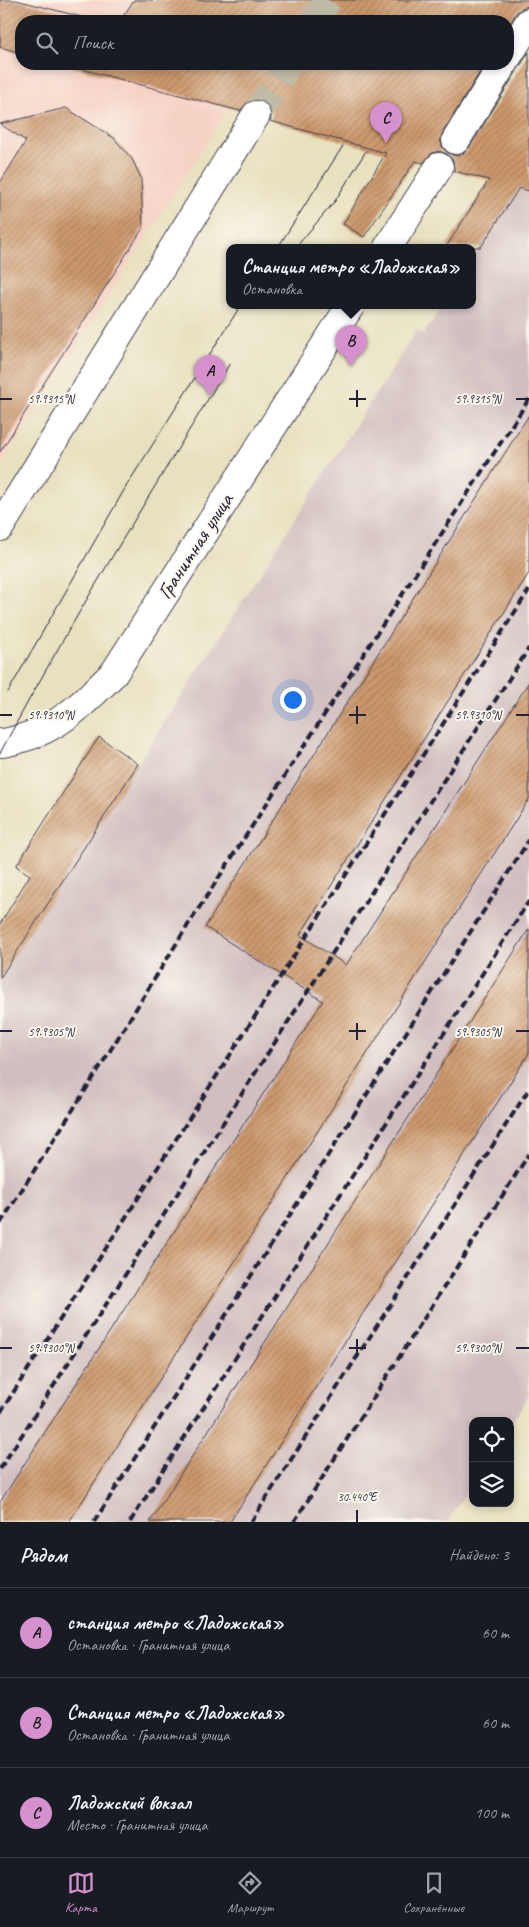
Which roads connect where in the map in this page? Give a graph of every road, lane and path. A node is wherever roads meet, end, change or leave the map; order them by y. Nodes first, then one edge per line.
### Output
1 (529, 22) edge
2 (514, 46) edge
3 (499, 70) edge
4 (256, 115) tunnel mouth
5 (456, 140) dead end
6 (440, 167) dead end
7 (390, 244) edge
8 (348, 309) edge
9 (0, 527) edge
10 (0, 743) edge

1 - 2 street
3 - 5 street
4 - 9 street
6 - 7 street
8 - 10 street, Гранитная улица

